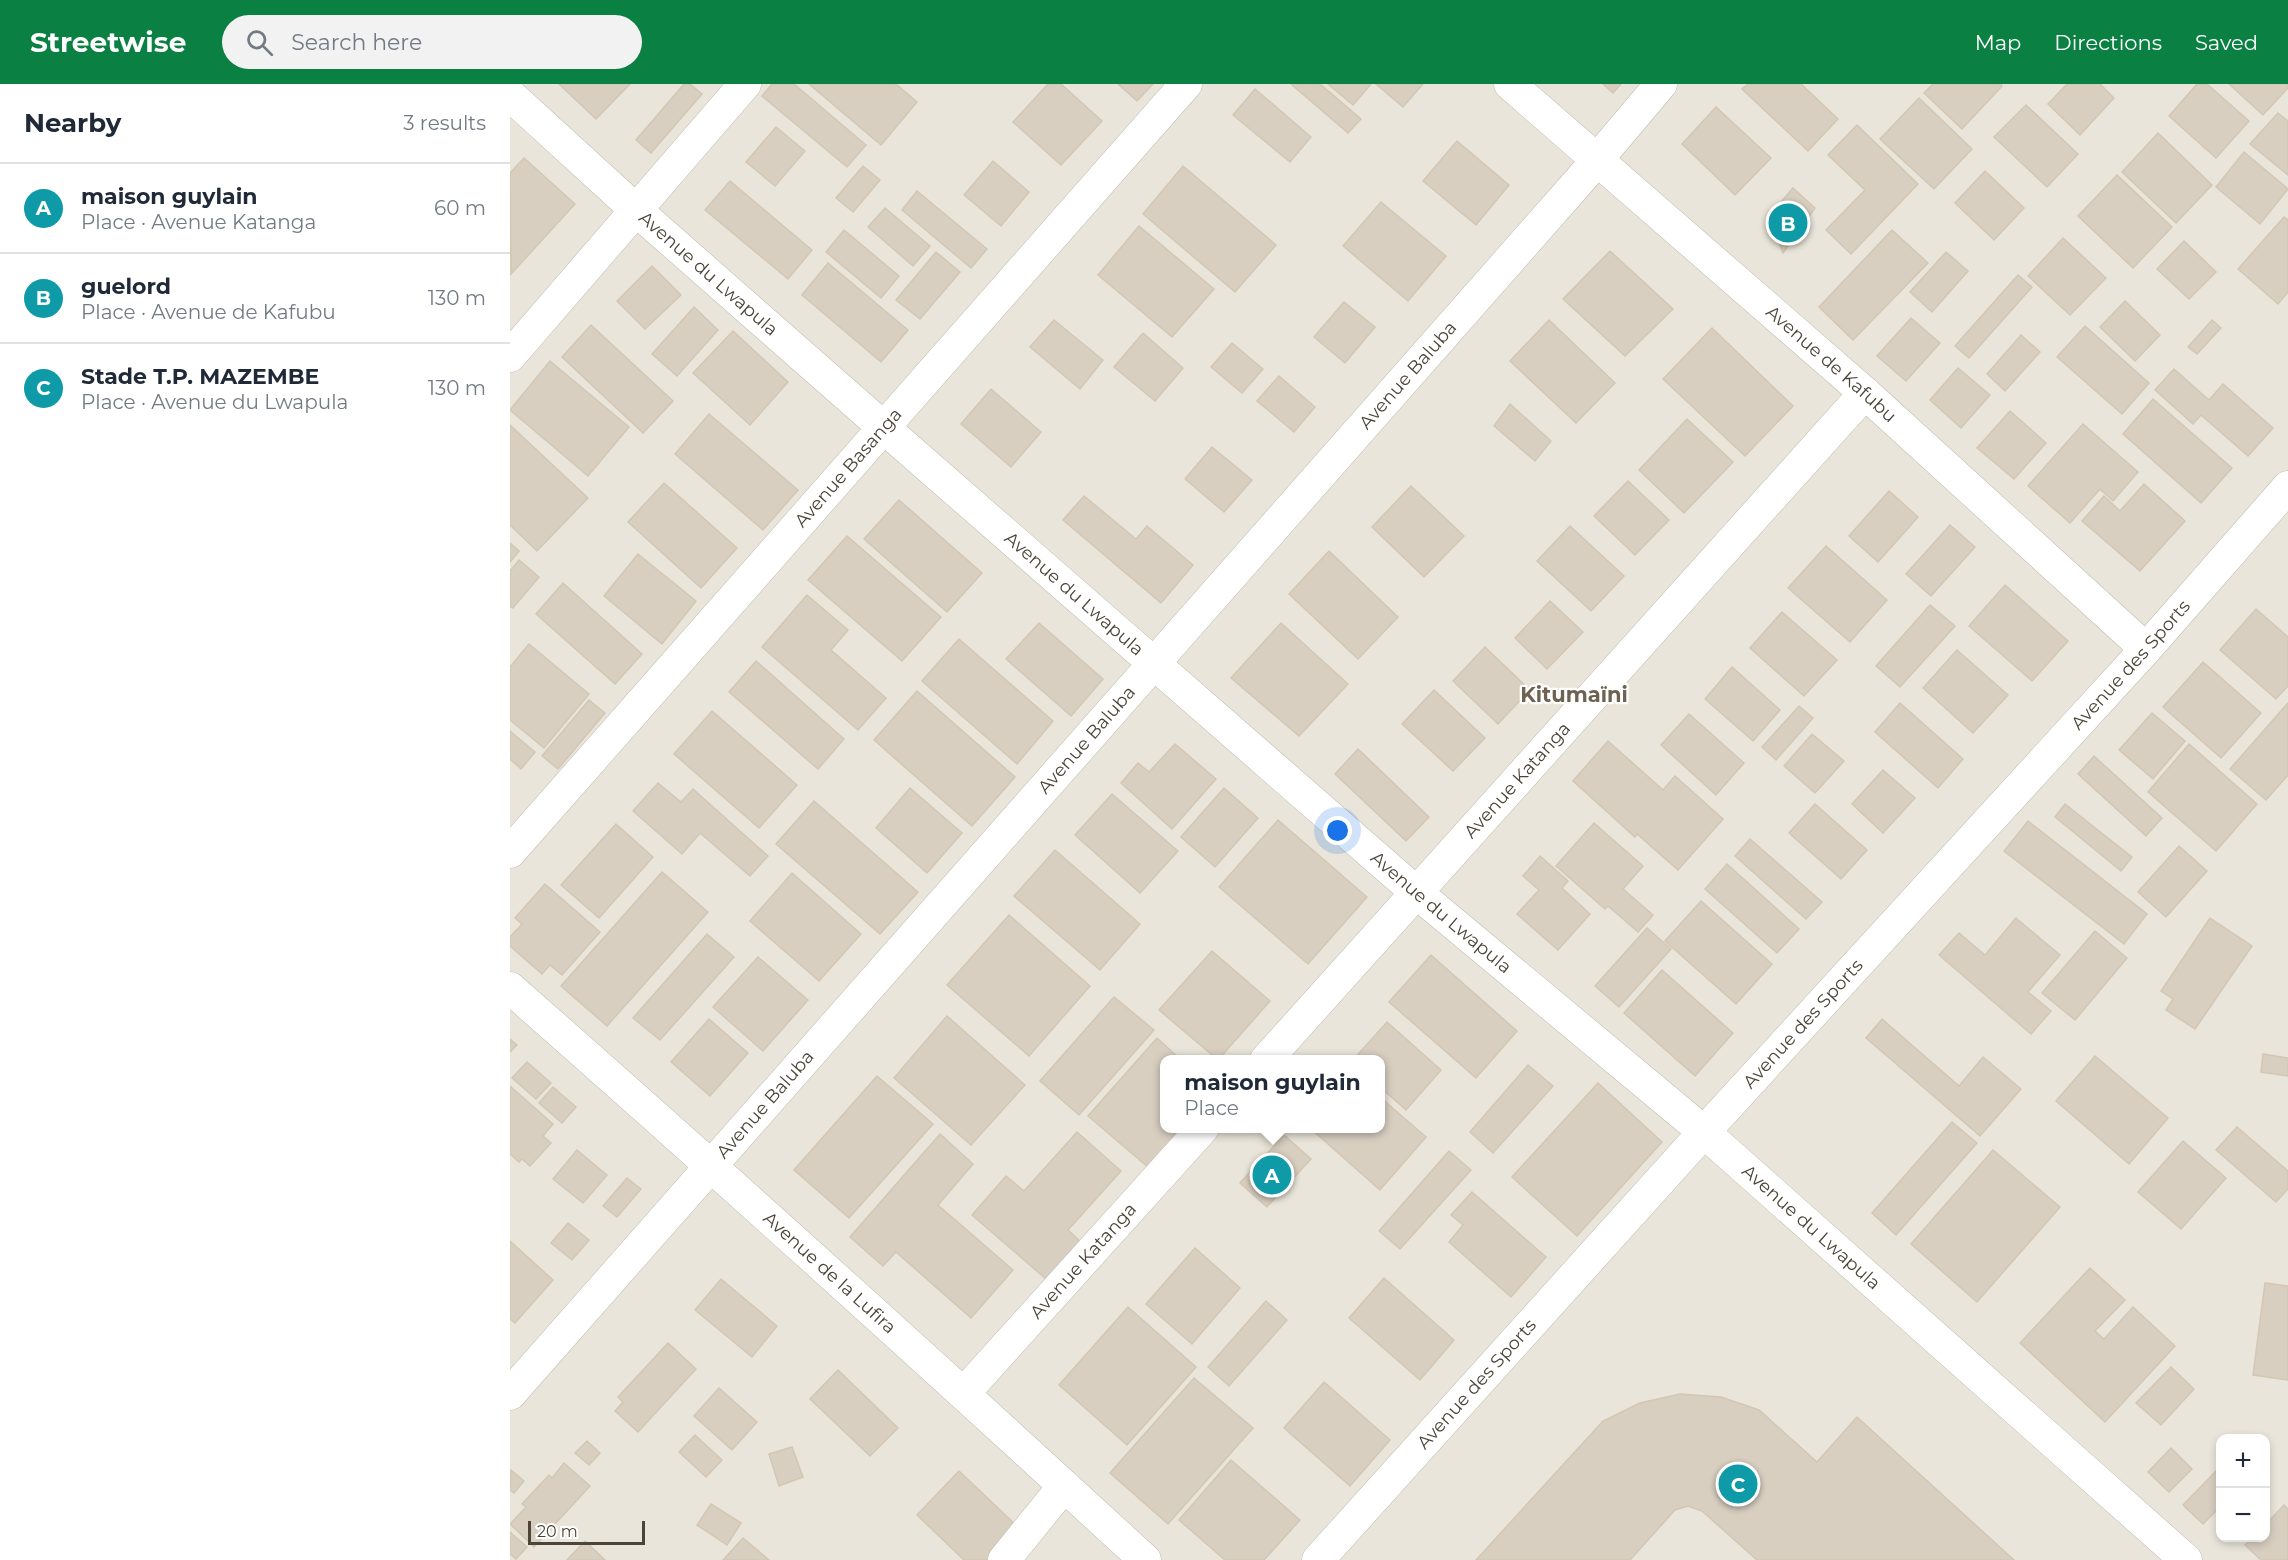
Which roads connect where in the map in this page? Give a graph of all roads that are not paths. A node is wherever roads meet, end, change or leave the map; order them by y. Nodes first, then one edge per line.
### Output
1 (745, 84) edge
2 (1186, 84) edge
3 (1510, 84) edge
4 (1661, 84) edge
5 (510, 95) edge
6 (1596, 159) junction
7 (636, 210) junction
8 (510, 356) edge
9 (1865, 393) junction
10 (883, 427) junction
11 (2288, 487) edge
12 (2146, 649) junction
13 (1154, 663) junction
14 (510, 852) edge
15 (1417, 893) junction
16 (510, 988) edge
17 (1270, 1055) edge
18 (1704, 1132) junction
19 (1198, 1133) edge
20 (711, 1165) junction
21 (964, 1393) junction
22 (510, 1394) edge
23 (1064, 1486) junction
24 (1004, 1560) edge
25 (1144, 1560) edge
26 (1318, 1560) edge
27 (2187, 1560) edge

1 - 7 street
2 - 10 street, Avenue Basanga
3 - 6 street, Avenue de Kafubu
4 - 6 street, Avenue Baluba
5 - 7 street, Avenue du Lwapula
6 - 9 street, Avenue de Kafubu
6 - 13 street, Avenue Baluba
7 - 8 street
7 - 10 street, Avenue du Lwapula
9 - 12 street, Avenue de Kafubu
9 - 15 street, Avenue Katanga
10 - 13 street, Avenue du Lwapula
10 - 14 street, Avenue Basanga
11 - 12 street, Avenue des Sports
12 - 18 street, Avenue des Sports
13 - 15 street, Avenue du Lwapula
13 - 20 street, Avenue Baluba
15 - 17 street, Avenue Katanga
15 - 18 street, Avenue du Lwapula
16 - 20 street, Avenue de la Lufira
18 - 26 street, Avenue des Sports
18 - 27 street, Avenue du Lwapula
19 - 21 street, Avenue Katanga
20 - 21 street, Avenue de la Lufira
20 - 22 street, Avenue Baluba
21 - 23 street, Avenue de la Lufira
23 - 24 street
23 - 25 street, Avenue de la Lufira

